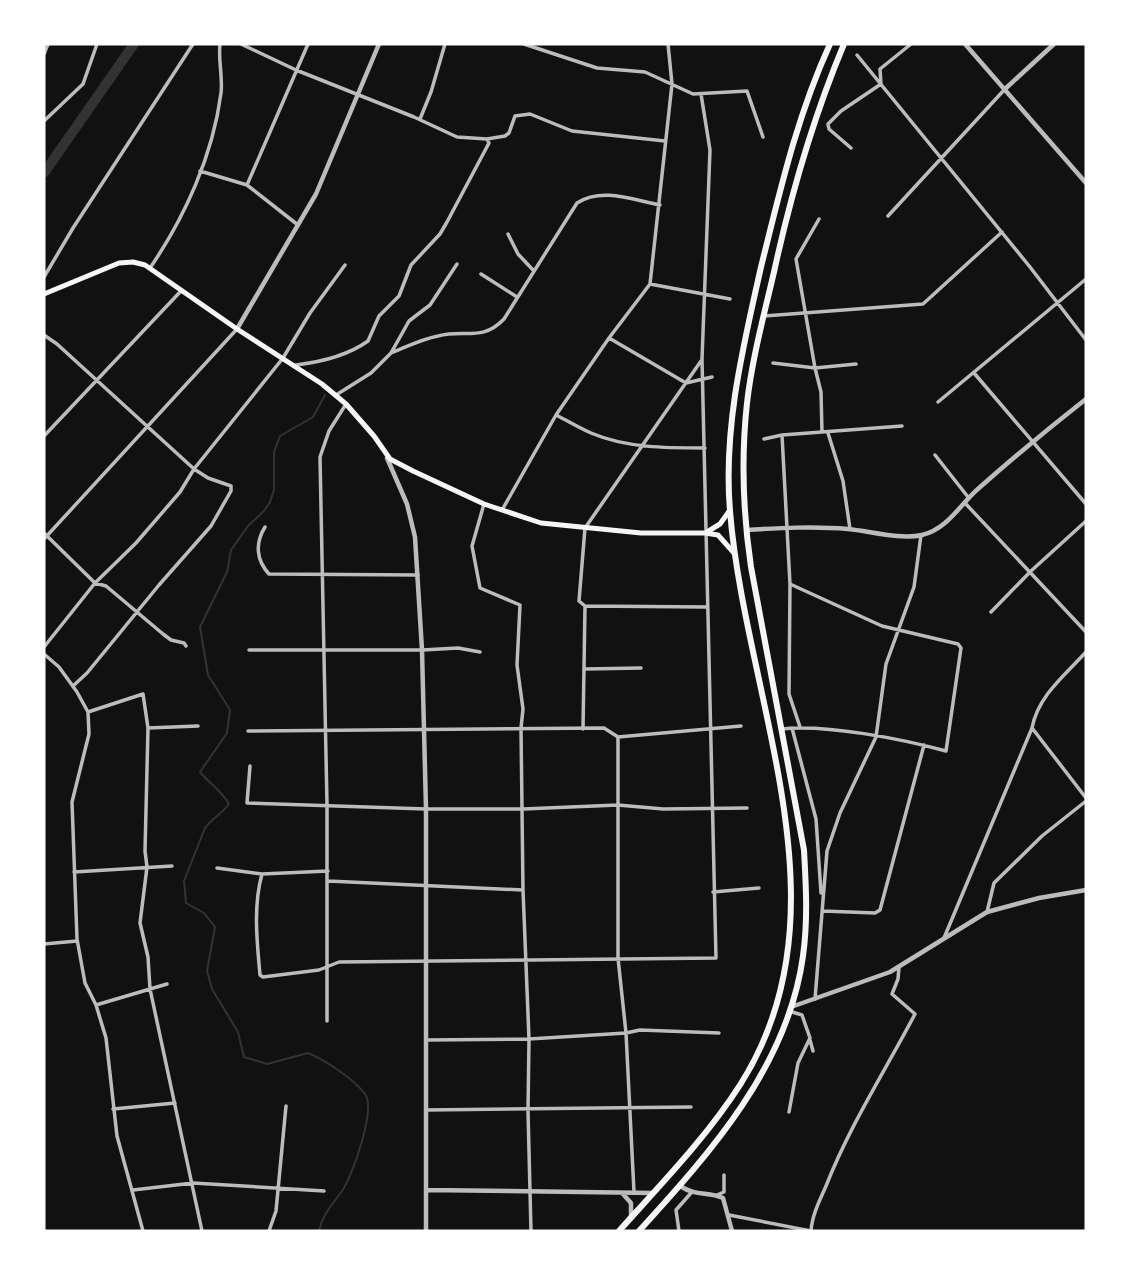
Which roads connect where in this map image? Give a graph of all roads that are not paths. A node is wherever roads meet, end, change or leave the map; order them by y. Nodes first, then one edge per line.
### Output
1 (48, 44) edge
2 (97, 44) edge
3 (193, 44) edge
4 (220, 44) edge
5 (241, 44) edge
6 (308, 44) edge
7 (379, 44) edge
8 (445, 44) edge
9 (524, 44) edge
10 (668, 44) edge
11 (830, 44) edge
12 (844, 44) edge
13 (911, 44) edge
14 (965, 44) edge
15 (1054, 44) edge
16 (44, 54) edge
17 (857, 55) dead end
18 (296, 70) junction
19 (672, 84) junction
20 (880, 84) junction
21 (1005, 89) junction
22 (358, 93) junction
23 (701, 94) junction
24 (420, 120) junction
25 (44, 121) edge
26 (763, 137) dead end
27 (488, 139) junction
28 (665, 141) junction
29 (851, 148) dead end
30 (941, 158) junction
31 (200, 171) junction
32 (1086, 183) edge
33 (247, 185) junction
34 (660, 205) junction
35 (888, 216) dead end
36 (819, 219) dead end
37 (298, 225) junction
38 (1002, 232) junction
39 (508, 234) dead end
40 (457, 264) dead end
41 (345, 265) dead end
42 (150, 268) junction
43 (534, 271) junction
44 (481, 274) dead end
45 (44, 277) edge
46 (1086, 279) edge
47 (650, 284) junction
48 (181, 291) junction
49 (44, 294) edge
50 (705, 295) junction
51 (517, 297) junction
52 (730, 299) dead end
53 (1058, 302) junction
54 (805, 313) junction
55 (764, 316) junction
56 (237, 329) junction
57 (44, 335) edge
58 (608, 338) junction
59 (1086, 340) edge
60 (391, 353) junction
61 (283, 358) junction
62 (702, 359) junction
63 (773, 363) dead end
64 (856, 364) dead end
65 (295, 365) junction
66 (815, 368) junction
67 (974, 373) junction
68 (712, 377) dead end
69 (702, 379) junction
70 (95, 380) junction
71 (686, 383) junction
72 (336, 395) junction
73 (1086, 399) edge
74 (939, 402) dead end
75 (346, 404) junction
76 (556, 415) junction
77 (902, 426) dead end
78 (147, 427) junction
79 (825, 432) junction
80 (782, 435) junction
81 (44, 436) edge
82 (764, 439) dead end
83 (1033, 441) junction
84 (642, 444) junction
85 (705, 448) junction
86 (385, 454) junction
87 (935, 455) dead end
88 (194, 469) junction
89 (966, 500) junction
90 (484, 504) junction
91 (1086, 504) edge
92 (730, 510) junction
93 (502, 511) junction
94 (1086, 521) edge
95 (265, 527) dead end
96 (585, 528) junction
97 (785, 528) junction
98 (850, 529) junction
99 (746, 530) junction
100 (705, 533) junction
101 (921, 535) junction
102 (45, 536) edge
103 (734, 553) junction
104 (1031, 571) junction
105 (322, 573) junction
106 (418, 575) junction
107 (95, 583) junction
108 (790, 584) junction
109 (585, 606) junction
110 (706, 607) junction
111 (136, 612) junction
112 (991, 612) dead end
113 (897, 630) junction
114 (1086, 632) edge
115 (186, 646) dead end
116 (44, 647) edge
117 (250, 650) dead end
118 (323, 650) junction
119 (422, 650) junction
120 (480, 652) dead end
121 (1086, 652) edge
122 (44, 654) edge
123 (641, 668) dead end
124 (585, 669) junction
125 (73, 685) junction
126 (88, 712) junction
127 (198, 726) dead end
128 (741, 726) dead end
129 (792, 727) junction
130 (800, 727) junction
131 (1032, 727) junction
132 (148, 728) junction
133 (521, 728) junction
134 (326, 729) junction
135 (583, 729) junction
136 (781, 729) junction
137 (425, 730) junction
138 (709, 730) junction
139 (248, 731) dead end
140 (618, 737) junction
141 (876, 737) junction
142 (924, 745) junction
143 (250, 766) dead end
144 (1086, 799) edge
145 (327, 805) junction
146 (618, 805) junction
147 (712, 807) junction
148 (747, 808) dead end
149 (426, 809) junction
150 (523, 809) junction
151 (172, 866) dead end
152 (148, 867) junction
153 (217, 868) dead end
154 (328, 871) junction
155 (74, 872) junction
156 (262, 874) junction
157 (328, 881) junction
158 (426, 885) junction
159 (759, 888) dead end
160 (523, 890) junction
161 (1086, 890) edge
162 (713, 892) junction
163 (822, 911) junction
164 (987, 912) junction
165 (77, 941) junction
166 (942, 941) junction
167 (44, 944) edge
168 (618, 958) junction
169 (525, 961) junction
170 (427, 963) junction
171 (328, 966) junction
172 (899, 967) junction
173 (167, 984) dead end
174 (150, 989) junction
175 (815, 999) junction
176 (96, 1005) junction
177 (790, 1009) junction
178 (327, 1021) dead end
179 (626, 1033) junction
180 (719, 1033) dead end
181 (810, 1038) junction
182 (529, 1039) junction
183 (426, 1040) junction
184 (813, 1051) dead end
185 (175, 1103) junction
186 (286, 1106) dead end
187 (691, 1107) dead end
188 (628, 1108) junction
189 (113, 1109) junction
190 (426, 1111) junction
191 (528, 1111) junction
192 (789, 1112) dead end
193 (724, 1175) dead end
194 (193, 1183) junction
195 (680, 1186) junction
196 (279, 1187) junction
197 (133, 1190) junction
198 (428, 1190) junction
199 (529, 1190) junction
200 (324, 1191) dead end
201 (634, 1193) junction
202 (653, 1193) junction
203 (691, 1193) junction
204 (622, 1194) junction
205 (717, 1195) junction
206 (729, 1215) junction
207 (631, 1218) junction
208 (143, 1231) edge
209 (202, 1231) edge
210 (269, 1231) edge
211 (426, 1231) edge
212 (531, 1231) edge
213 (619, 1231) edge
214 (639, 1231) edge
215 (679, 1231) edge
216 (732, 1231) edge
217 (811, 1231) edge

1 - 16 street
2 - 25 street
3 - 45 street
4 - 31 street
5 - 18 street
6 - 18 street
7 - 22 street
8 - 24 street
9 - 19 street
10 - 19 street
11 - 92 main road
12 - 55 main road
13 - 20 street
14 - 21 street
15 - 21 street
17 - 20 street
18 - 22 street
18 - 33 street
19 - 23 street
19 - 28 street
20 - 29 street
20 - 30 street
21 - 30 street
21 - 32 street
22 - 24 street
22 - 37 street
23 - 26 street
23 - 50 street
24 - 27 street
27 - 28 street
27 - 65 street
28 - 34 street
30 - 35 street
30 - 38 street
31 - 33 street
31 - 42 street
33 - 37 street
34 - 43 street
34 - 47 street
36 - 54 street
37 - 56 street
38 - 53 street
38 - 54 street
39 - 43 street
40 - 60 street
41 - 61 street
42 - 48 main road
42 - 49 main road
43 - 51 street
44 - 51 street
46 - 53 street
47 - 50 street
47 - 58 street
48 - 56 main road
48 - 70 street
50 - 52 street
50 - 62 street
51 - 60 street
53 - 59 street
53 - 67 street
54 - 55 street
54 - 66 street
55 - 99 main road
56 - 61 main road
56 - 78 street
57 - 70 street
58 - 71 street
58 - 76 street
60 - 72 street
61 - 65 main road
61 - 88 street
62 - 69 street
62 - 71 street
63 - 66 street
64 - 66 street
65 - 72 main road
66 - 79 street
67 - 74 street
67 - 83 street
68 - 69 street
69 - 71 street
69 - 85 street
70 - 78 street
70 - 81 street
71 - 84 street
72 - 75 main road
73 - 83 street
75 - 86 main road
75 - 105 street
76 - 84 street
76 - 93 street
77 - 79 street
78 - 88 street
78 - 102 street
79 - 80 street
79 - 98 street
80 - 82 street
80 - 97 street
83 - 89 street
83 - 91 street
84 - 85 street
84 - 96 street
85 - 100 street
86 - 90 main road
86 - 106 street
87 - 89 street
88 - 107 street
88 - 111 street
89 - 101 street
89 - 104 street
90 - 93 main road
90 - 133 street
92 - 100 main road
92 - 103 main road
93 - 96 main road
94 - 104 street
95 - 105 street
96 - 100 main road
96 - 109 street
97 - 98 street
97 - 99 street
97 - 108 street
98 - 101 street
99 - 136 main road
100 - 103 main road
100 - 110 street
101 - 113 street
102 - 107 street
103 - 202 main road
104 - 112 street
104 - 114 street
105 - 106 street
105 - 118 street
106 - 119 street
107 - 111 street
107 - 116 street
108 - 113 street
108 - 130 street
109 - 110 street
109 - 124 street
110 - 138 street
111 - 115 street
111 - 125 street
113 - 141 street
113 - 142 street
117 - 118 street
118 - 119 street
118 - 134 street
119 - 120 street
119 - 137 street
121 - 131 street
122 - 125 street
123 - 124 street
124 - 135 street
125 - 126 street
126 - 132 street
126 - 155 street
127 - 132 street
128 - 138 street
129 - 130 street
129 - 136 street
129 - 163 street
130 - 141 street
131 - 144 street
131 - 166 street
132 - 152 street
133 - 135 street
133 - 137 street
133 - 150 street
134 - 137 street
134 - 139 street
134 - 145 street
135 - 140 street
136 - 177 main road
137 - 149 street
138 - 140 street
138 - 147 street
140 - 146 street
141 - 142 street
141 - 163 street
142 - 163 street
143 - 145 street
144 - 164 street
145 - 149 street
145 - 154 street
146 - 147 street
146 - 150 street
146 - 168 street
147 - 148 street
147 - 162 street
149 - 150 street
149 - 158 street
150 - 160 street
151 - 152 street
152 - 155 street
152 - 174 street
153 - 156 street
154 - 156 street
154 - 157 street
155 - 165 street
156 - 171 street
157 - 158 street
157 - 171 street
158 - 160 street
158 - 170 street
159 - 162 street
160 - 169 street
161 - 164 street
162 - 168 street
163 - 175 street
164 - 166 street
165 - 167 street
165 - 176 street
166 - 172 street
168 - 169 street
168 - 179 street
169 - 170 street
169 - 182 street
170 - 171 street
170 - 183 street
171 - 178 street
172 - 175 street
172 - 217 street
173 - 174 street
174 - 176 street
174 - 185 street
175 - 177 street
176 - 189 street
177 - 181 street
177 - 195 main road
179 - 180 street
179 - 182 street
179 - 188 street
181 - 184 street
181 - 192 street
182 - 183 street
182 - 191 street
183 - 190 street
185 - 189 street
185 - 194 street
186 - 196 street
187 - 188 street
188 - 191 street
188 - 201 street
189 - 197 street
190 - 191 street
190 - 198 street
191 - 199 street
193 - 205 street
194 - 196 street
194 - 197 street
194 - 209 street
195 - 203 street
195 - 214 main road
196 - 200 street
196 - 210 street
197 - 208 street
198 - 199 street
198 - 211 street
199 - 204 street
199 - 212 street
201 - 202 street
201 - 204 street
202 - 207 main road
203 - 205 street
203 - 215 street
204 - 207 street
205 - 206 street
206 - 216 street
206 - 217 street
207 - 213 main road

